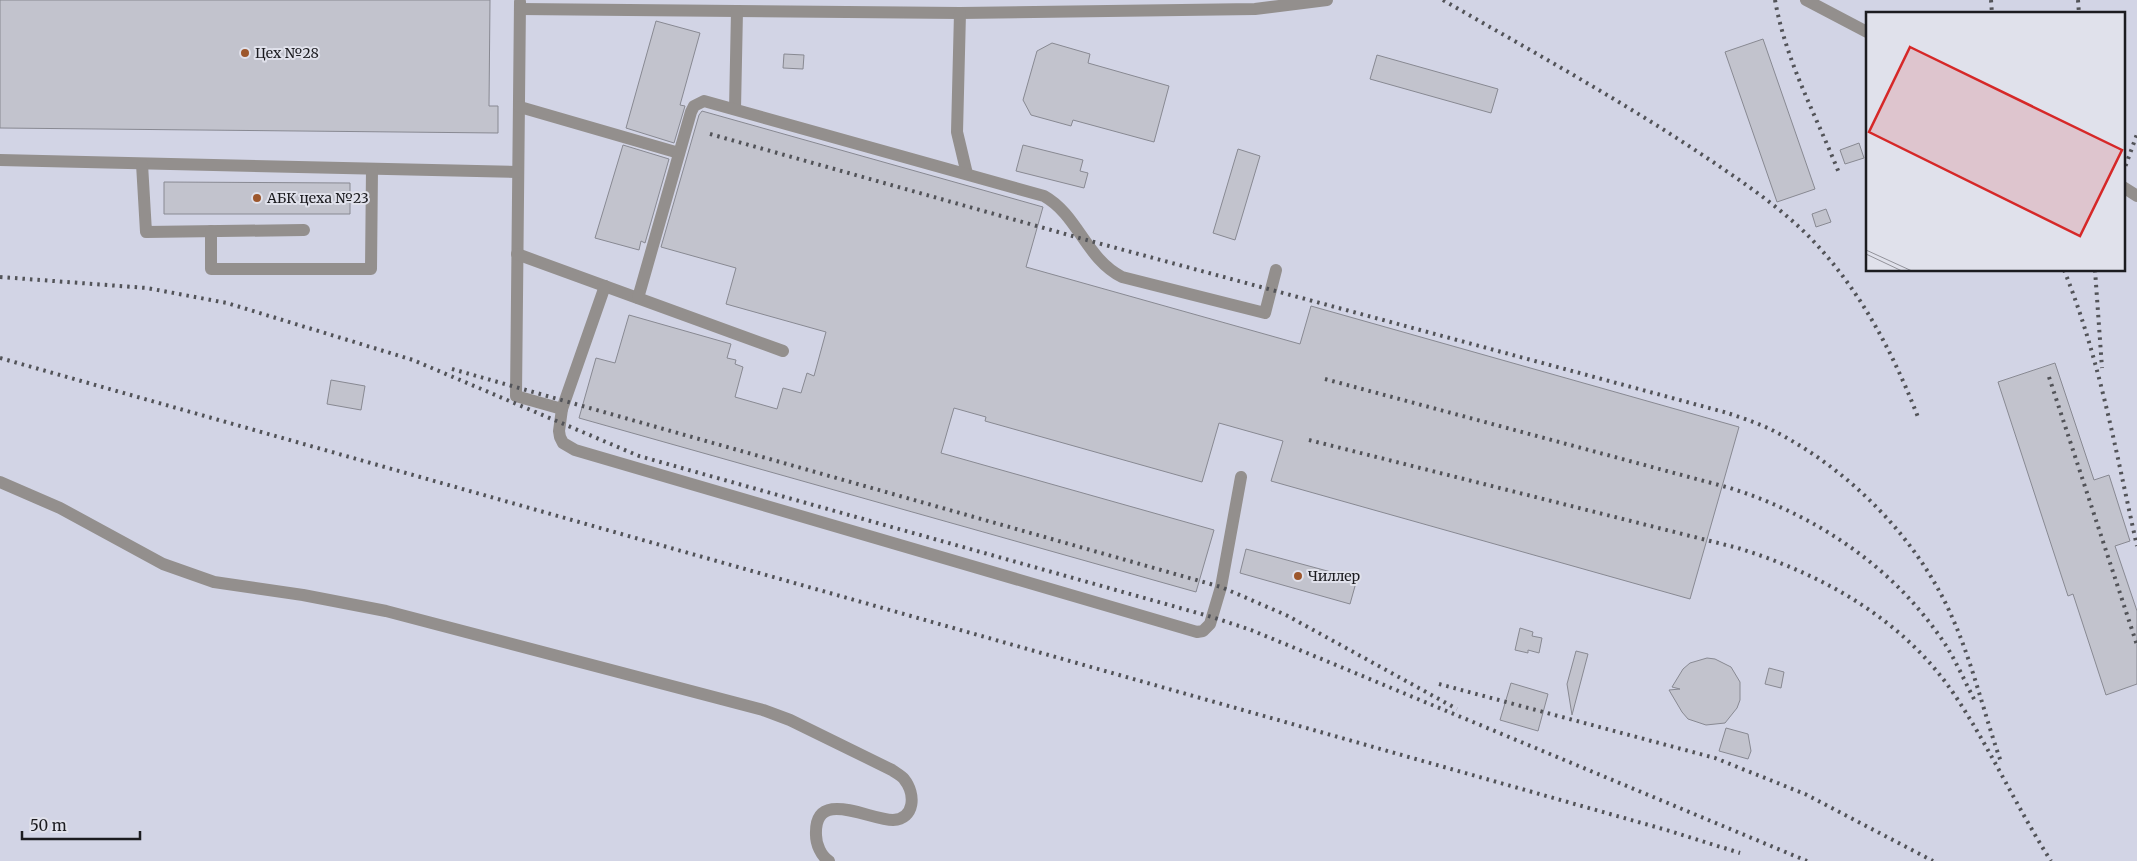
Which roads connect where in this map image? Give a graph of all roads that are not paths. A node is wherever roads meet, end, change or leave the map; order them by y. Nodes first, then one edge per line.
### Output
1 (1327, 0) edge
2 (1806, 0) edge
3 (520, 4) edge
4 (737, 11) junction
5 (960, 13) junction
6 (1866, 31) edge
7 (520, 107) junction
8 (735, 109) junction
9 (679, 153) junction
10 (0, 160) edge
11 (142, 164) junction
12 (372, 170) junction
13 (517, 172) junction
14 (967, 174) junction
15 (2124, 188) edge
16 (2137, 196) edge
17 (304, 230) dead end
18 (211, 231) junction
19 (517, 254) junction
20 (1276, 270) dead end
21 (605, 286) junction
22 (638, 298) junction
23 (783, 351) dead end
24 (562, 409) junction
25 (1241, 477) dead end
26 (0, 482) edge
27 (829, 861) edge

1 - 5 street
2 - 6 street
3 - 4 street
3 - 7 street
4 - 5 street
4 - 8 street
5 - 14 street
7 - 9 street
7 - 13 street
8 - 9 street
8 - 14 street
9 - 22 street
10 - 11 street
11 - 12 street
11 - 18 street
12 - 13 street
12 - 18 street
13 - 19 street
14 - 20 street
15 - 16 street
17 - 18 street
19 - 21 street
19 - 24 street
21 - 22 street
21 - 24 street
22 - 23 street
24 - 25 street
26 - 27 street

